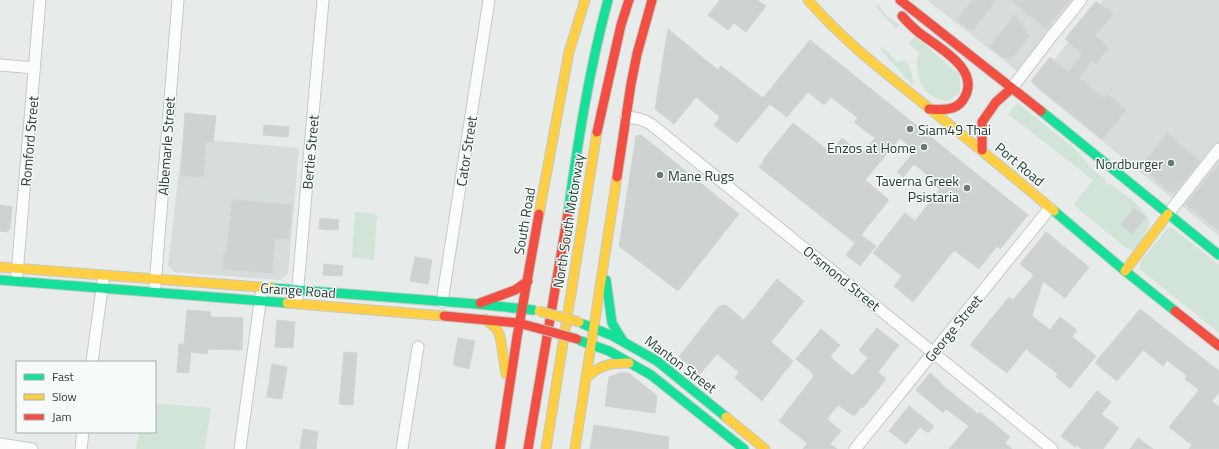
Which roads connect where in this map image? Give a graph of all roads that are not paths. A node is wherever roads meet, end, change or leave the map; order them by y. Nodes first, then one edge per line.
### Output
1 (40, 0) edge
2 (178, 0) edge
3 (323, 0) edge
4 (489, 0) edge
5 (585, 0) edge
6 (608, 0) edge
7 (629, 0) edge
8 (652, 0) edge
9 (808, 0) edge
10 (890, 0) edge
11 (900, 0) edge
12 (1081, 0) edge
13 (573, 8) dead end
14 (569, 52) junction
15 (0, 65) edge
16 (35, 68) junction
17 (1012, 88) junction
18 (930, 109) junction
19 (626, 117) junction
20 (1219, 148) edge
21 (982, 150) junction
22 (1050, 208) junction
23 (1168, 214) junction
24 (1219, 255) edge
25 (604, 262) junction
26 (0, 267) edge
27 (18, 269) junction
28 (1125, 271) junction
29 (103, 275) junction
30 (156, 279) junction
31 (0, 280) edge
32 (528, 281) junction
33 (17, 282) junction
34 (102, 288) junction
35 (262, 288) junction
36 (298, 290) junction
37 (155, 293) junction
38 (260, 301) junction
39 (442, 302) junction
40 (296, 304) junction
41 (476, 304) junction
42 (523, 308) junction
43 (485, 319) junction
44 (520, 324) junction
45 (594, 328) junction
46 (623, 341) junction
47 (591, 344) junction
48 (1219, 346) edge
49 (418, 347) dead end
50 (933, 352) junction
51 (92, 361) edge
52 (630, 362) junction
53 (586, 378) junction
54 (508, 394) junction
55 (83, 433) edge
56 (0, 444) edge
57 (762, 448) edge
58 (32, 449) edge
59 (81, 449) edge
60 (240, 449) edge
61 (402, 449) edge
62 (500, 449) edge
63 (528, 449) edge
64 (546, 449) edge
65 (575, 449) edge
66 (744, 449) edge
67 (855, 449) edge
68 (1052, 449) edge

1 - 16 street, Romford Street
2 - 30 street, Albemarle Street
3 - 36 street, Bertie Street
4 - 39 street, Cator Street
5 - 14 main road, South Road
6 - 63 main road, North South Motorway
7 - 64 main road, North South Motorway
8 - 19 main road
9 - 18 main road, Port Road
10 - 18 main road
11 - 17 main road
12 - 17 street
13 - 14 main road
14 - 32 main road, South Road
15 - 16 street
16 - 27 street, Romford Street
17 - 21 main road
17 - 23 main road
18 - 21 main road, Port Road
19 - 25 main road
19 - 50 street, Orsmond Street
20 - 23 street
21 - 22 main road, Port Road
22 - 28 main road, Port Road
22 - 50 street, George Street
23 - 24 main road
23 - 28 main road
25 - 45 main road
25 - 46 main road
26 - 27 main road, Grange Road
27 - 29 main road, Grange Road
27 - 33 street, Romford Street
28 - 48 main road, Port Road
29 - 30 main road, Grange Road
29 - 34 street
30 - 35 main road, Grange Road
30 - 37 street, Albemarle Street
31 - 33 main road, Grange Road
32 - 41 main road
32 - 42 main road, South Road
33 - 34 main road, Grange Road
34 - 37 main road, Grange Road
34 - 51 street
35 - 36 main road, Grange Road
35 - 38 street
36 - 39 main road, Grange Road
36 - 40 street, Bertie Street
37 - 38 main road, Grange Road
38 - 40 main road, Grange Road
38 - 60 street
39 - 41 main road, Grange Road
40 - 43 main road, Grange Road
41 - 42 main road, Grange Road
42 - 44 main road, South Road
42 - 45 main road, Manton Street, bridge
43 - 44 main road, Grange Road
43 - 54 main road
44 - 47 main road, Grange Road, bridge
44 - 54 main road, South Road
45 - 46 main road, Manton Street
45 - 47 main road
46 - 57 main road, Manton Street
47 - 52 main road, Manton Street
47 - 53 main road
49 - 61 street
50 - 67 street, George Street
50 - 68 street, Orsmond Street
52 - 53 main road
52 - 66 main road, Manton Street
53 - 65 main road
54 - 62 main road, South Road
55 - 59 street
56 - 58 street

